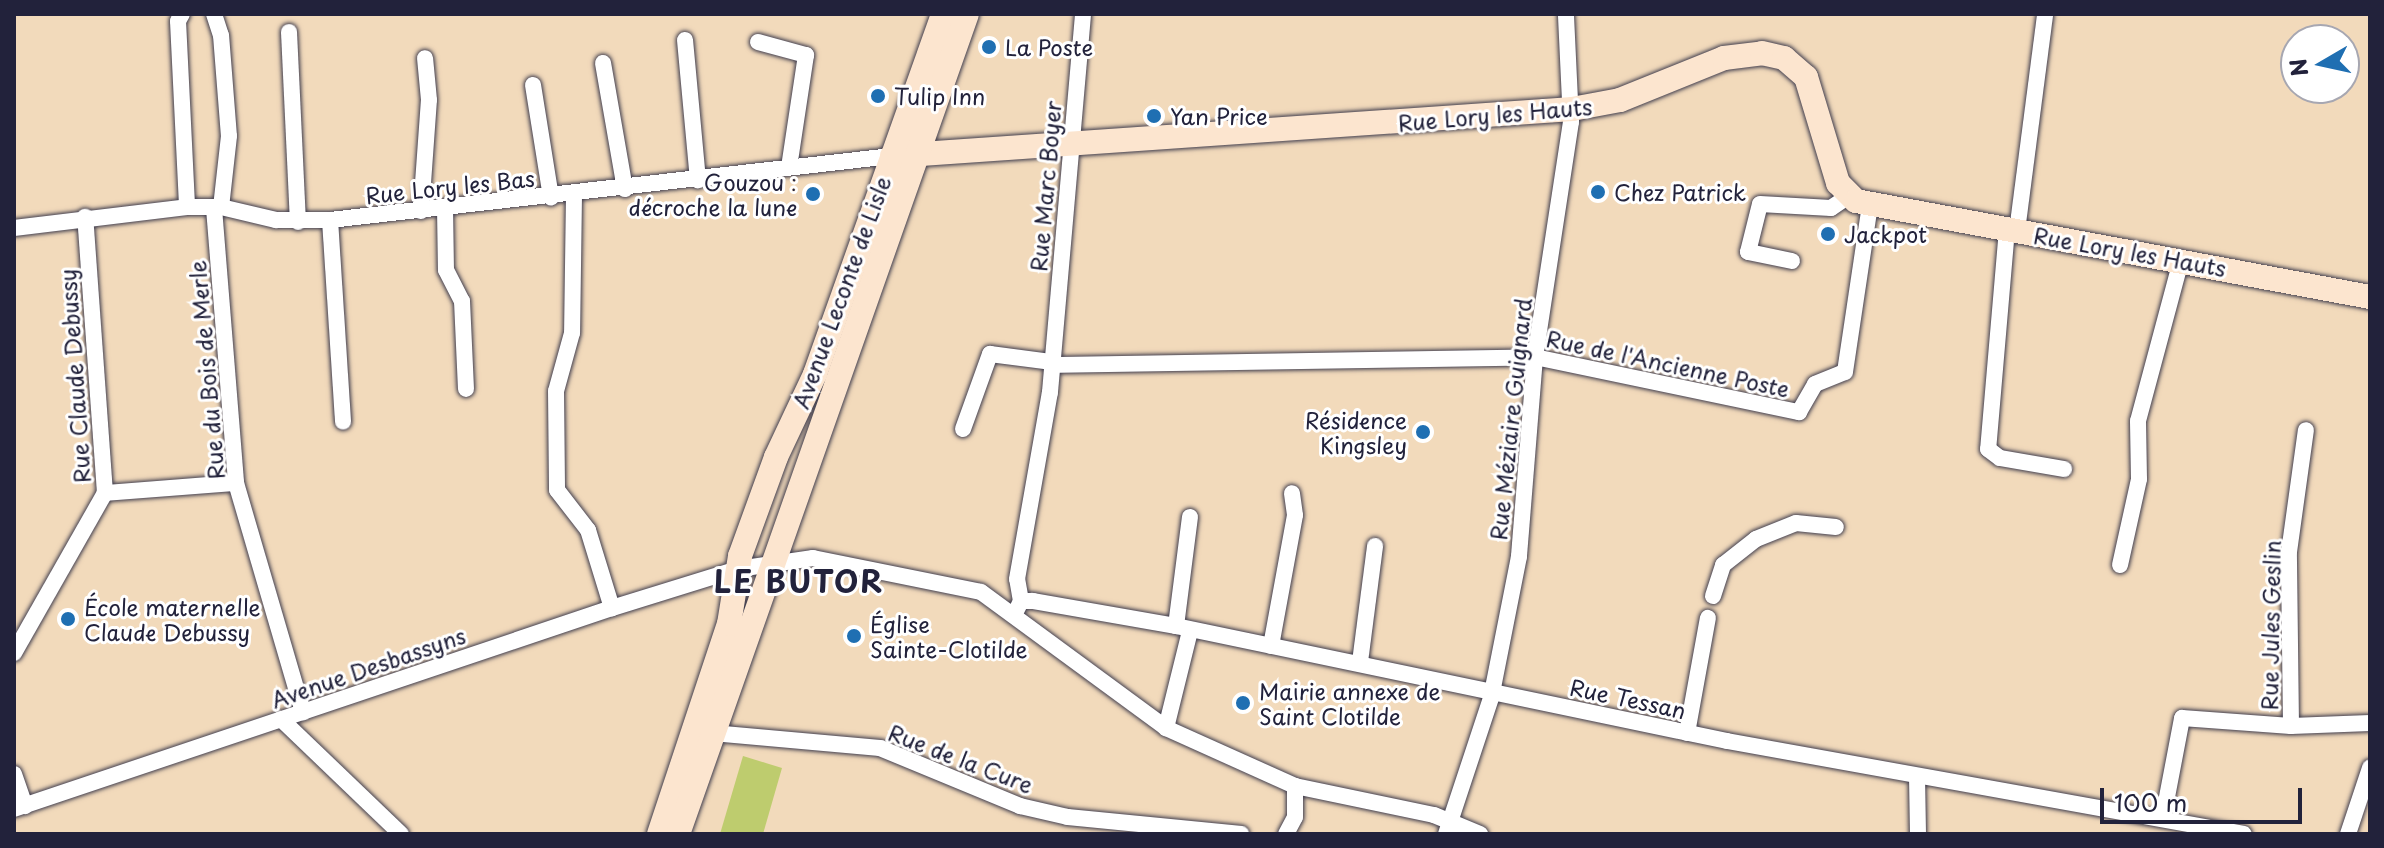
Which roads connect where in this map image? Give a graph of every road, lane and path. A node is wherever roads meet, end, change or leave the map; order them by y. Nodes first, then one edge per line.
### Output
1 (182, 14) edge
2 (214, 14) edge
3 (229, 14) edge
4 (943, 14) edge
5 (967, 14) edge
6 (1083, 14) edge
7 (1566, 14) edge
8 (2045, 14) edge
9 (289, 32) dead end
10 (221, 35) junction
11 (685, 40) dead end
12 (758, 42) dead end
13 (425, 58) dead end
14 (603, 63) dead end
15 (533, 85) dead end
16 (1572, 109) junction
17 (1071, 143) junction
18 (910, 149) junction
19 (789, 167) junction
20 (698, 180) junction
21 (625, 189) junction
22 (574, 195) junction
23 (551, 198) junction
24 (1860, 200) junction
25 (187, 207) junction
26 (218, 208) junction
27 (445, 208) junction
28 (421, 211) junction
29 (85, 217) junction
30 (330, 220) junction
31 (298, 222) junction
32 (14, 228) edge
33 (2012, 230) junction
34 (1792, 261) dead end
35 (2181, 261) junction
36 (2370, 297) edge
37 (1535, 357) junction
38 (1052, 364) junction
39 (466, 389) dead end
40 (343, 422) dead end
41 (963, 429) dead end
42 (2306, 430) dead end
43 (2064, 469) dead end
44 (236, 483) junction
45 (105, 493) junction
46 (1292, 493) dead end
47 (1190, 517) dead end
48 (1836, 527) dead end
49 (784, 535) junction
50 (1375, 546) dead end
51 (813, 558) junction
52 (770, 561) junction
53 (2120, 565) dead end
54 (738, 569) junction
55 (1713, 596) dead end
56 (612, 608) junction
57 (1018, 608) junction
58 (1708, 618) dead end
59 (1183, 628) junction
60 (1271, 646) junction
61 (14, 653) edge
62 (1360, 662) junction
63 (1494, 690) junction
64 (303, 712) junction
65 (281, 719) junction
66 (2370, 723) edge
67 (2291, 726) junction
68 (1166, 728) junction
69 (712, 733) junction
70 (1687, 733) junction
71 (2370, 768) edge
72 (14, 774) edge
73 (1917, 776) junction
74 (1295, 786) junction
75 (19, 808) edge
76 (2163, 818) junction
77 (1066, 826) edge
78 (1448, 827) edge
79 (1208, 833) edge
80 (401, 834) edge
81 (659, 834) edge
82 (678, 834) edge
83 (1241, 834) edge
84 (1286, 834) edge
85 (1480, 834) edge
86 (1918, 834) edge
87 (2244, 834) edge
88 (2348, 834) edge

1 - 25 street
2 - 10 street
3 - 10 street
4 - 18 main road, Avenue Leconte de Lisle
5 - 18 main road, Avenue Leconte de Lisle
6 - 17 street, Rue Marc Boyer
7 - 16 street, Rue Méziaire Guignard
8 - 33 street
9 - 31 street
10 - 26 street, Rue du Bois de Merle
11 - 20 street
12 - 19 street
13 - 28 street
14 - 21 street
15 - 23 street
16 - 17 main road, Rue Lory les Hauts
16 - 24 main road, Rue Lory les Hauts
16 - 37 street, Rue Méziaire Guignard
17 - 18 main road, Rue Lory les Hauts
17 - 38 street, Rue Marc Boyer
18 - 19 street, Rue Lory les Bas
18 - 49 main road, Avenue Leconte de Lisle
18 - 54 main road, Avenue Leconte de Lisle
19 - 20 street, Rue Lory les Bas
20 - 21 street, Rue Lory les Bas
21 - 22 street, Rue Lory les Bas
22 - 23 street, Rue Lory les Bas
22 - 56 street
23 - 27 street, Rue Lory les Bas
24 - 33 main road, Rue Lory les Hauts
24 - 34 street
24 - 37 street, Rue de l'Ancienne Poste
25 - 26 street, Rue Lory les Bas
25 - 29 street, Rue Lory les Bas
26 - 31 street, Rue Lory les Bas
26 - 44 street, Rue du Bois de Merle
27 - 28 street, Rue Lory les Bas
27 - 39 street
28 - 30 street, Rue Lory les Bas
29 - 32 street, Rue Lory les Bas
29 - 45 street, Rue Claude Debussy
30 - 31 street, Rue Lory les Bas
30 - 40 street
33 - 35 main road, Rue Lory les Hauts
33 - 43 street
35 - 36 main road, Rue Lory les Hauts
35 - 53 street
37 - 38 street, Rue de l'Ancienne Poste
37 - 63 street, Rue Méziaire Guignard
38 - 41 street
38 - 57 street, Rue Marc Boyer
42 - 67 street, Rue Jules Geslin
44 - 45 street
44 - 64 street, Rue du Bois de Merle
45 - 61 street, Rue Claude Debussy
46 - 60 street
47 - 59 street
48 - 55 street
49 - 51 street
49 - 52 main road, Avenue Leconte de Lisle
50 - 62 street
51 - 52 street, Avenue Desbassyns
51 - 57 street
52 - 54 street, Avenue Desbassyns
52 - 69 main road, Avenue Leconte de Lisle
54 - 56 street, Avenue Desbassyns
54 - 81 main road, Avenue Leconte de Lisle
56 - 64 street, Avenue Desbassyns
57 - 59 street, Rue Tessan
57 - 68 street
58 - 70 street
59 - 60 street, Rue Tessan
59 - 68 street
60 - 62 street, Rue Tessan
62 - 63 street, Rue Tessan
63 - 70 street, Rue Tessan
63 - 78 street, Rue Méziaire Guignard
64 - 65 street, Avenue Desbassyns
65 - 75 street, Avenue Desbassyns
65 - 80 street
66 - 67 street
67 - 76 street
68 - 74 street
69 - 77 street, Rue de la Cure
69 - 82 main road, Avenue Leconte de Lisle
70 - 73 street, Rue Tessan
71 - 88 street
72 - 75 street
73 - 76 street, Rue Tessan
73 - 86 street
74 - 78 street
74 - 84 street
76 - 87 street, Rue Tessan
77 - 79 street, Rue de la Cure
78 - 85 street
79 - 83 street, Rue de la Cure

